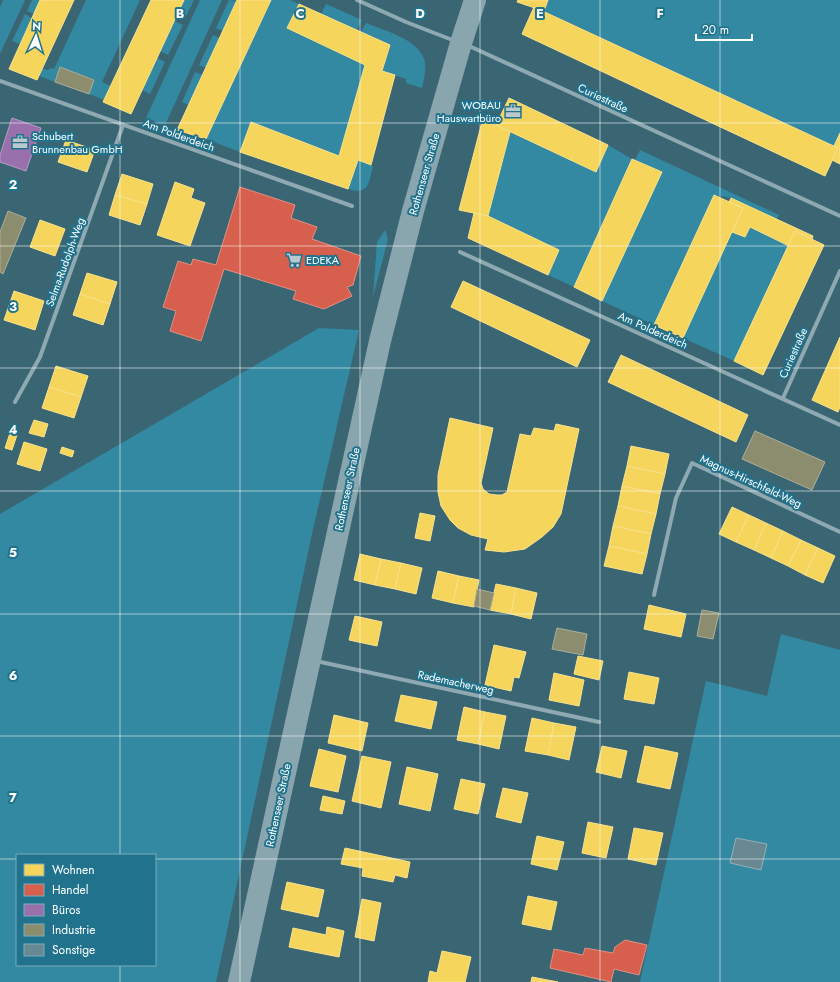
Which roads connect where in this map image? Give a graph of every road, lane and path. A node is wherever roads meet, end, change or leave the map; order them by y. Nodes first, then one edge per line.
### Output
1 (358, 0) edge
2 (475, 0) edge
3 (461, 43) junction
4 (0, 81) edge
5 (123, 125) junction
6 (352, 206) dead end
7 (840, 216) edge
8 (460, 252) dead end
9 (840, 271) edge
10 (783, 398) junction
11 (15, 402) dead end
12 (840, 425) edge
13 (840, 532) edge
14 (654, 595) dead end
15 (309, 660) junction
16 (599, 722) dead end
17 (239, 982) edge

1 - 3 street, Curiestraße
2 - 3 street, Rothenseer Straße
3 - 7 street, Curiestraße
3 - 15 street, Rothenseer Straße
4 - 5 street, Am Polderdeich
5 - 6 street, Am Polderdeich
5 - 11 street, Selma-Rudolph-Weg
8 - 10 street, Am Polderdeich
9 - 10 street, Curiestraße
10 - 12 street, Am Polderdeich
13 - 14 street, Magnus-Hirschfeld-Weg
15 - 16 street, Rademacherweg
15 - 17 street, Rothenseer Straße

